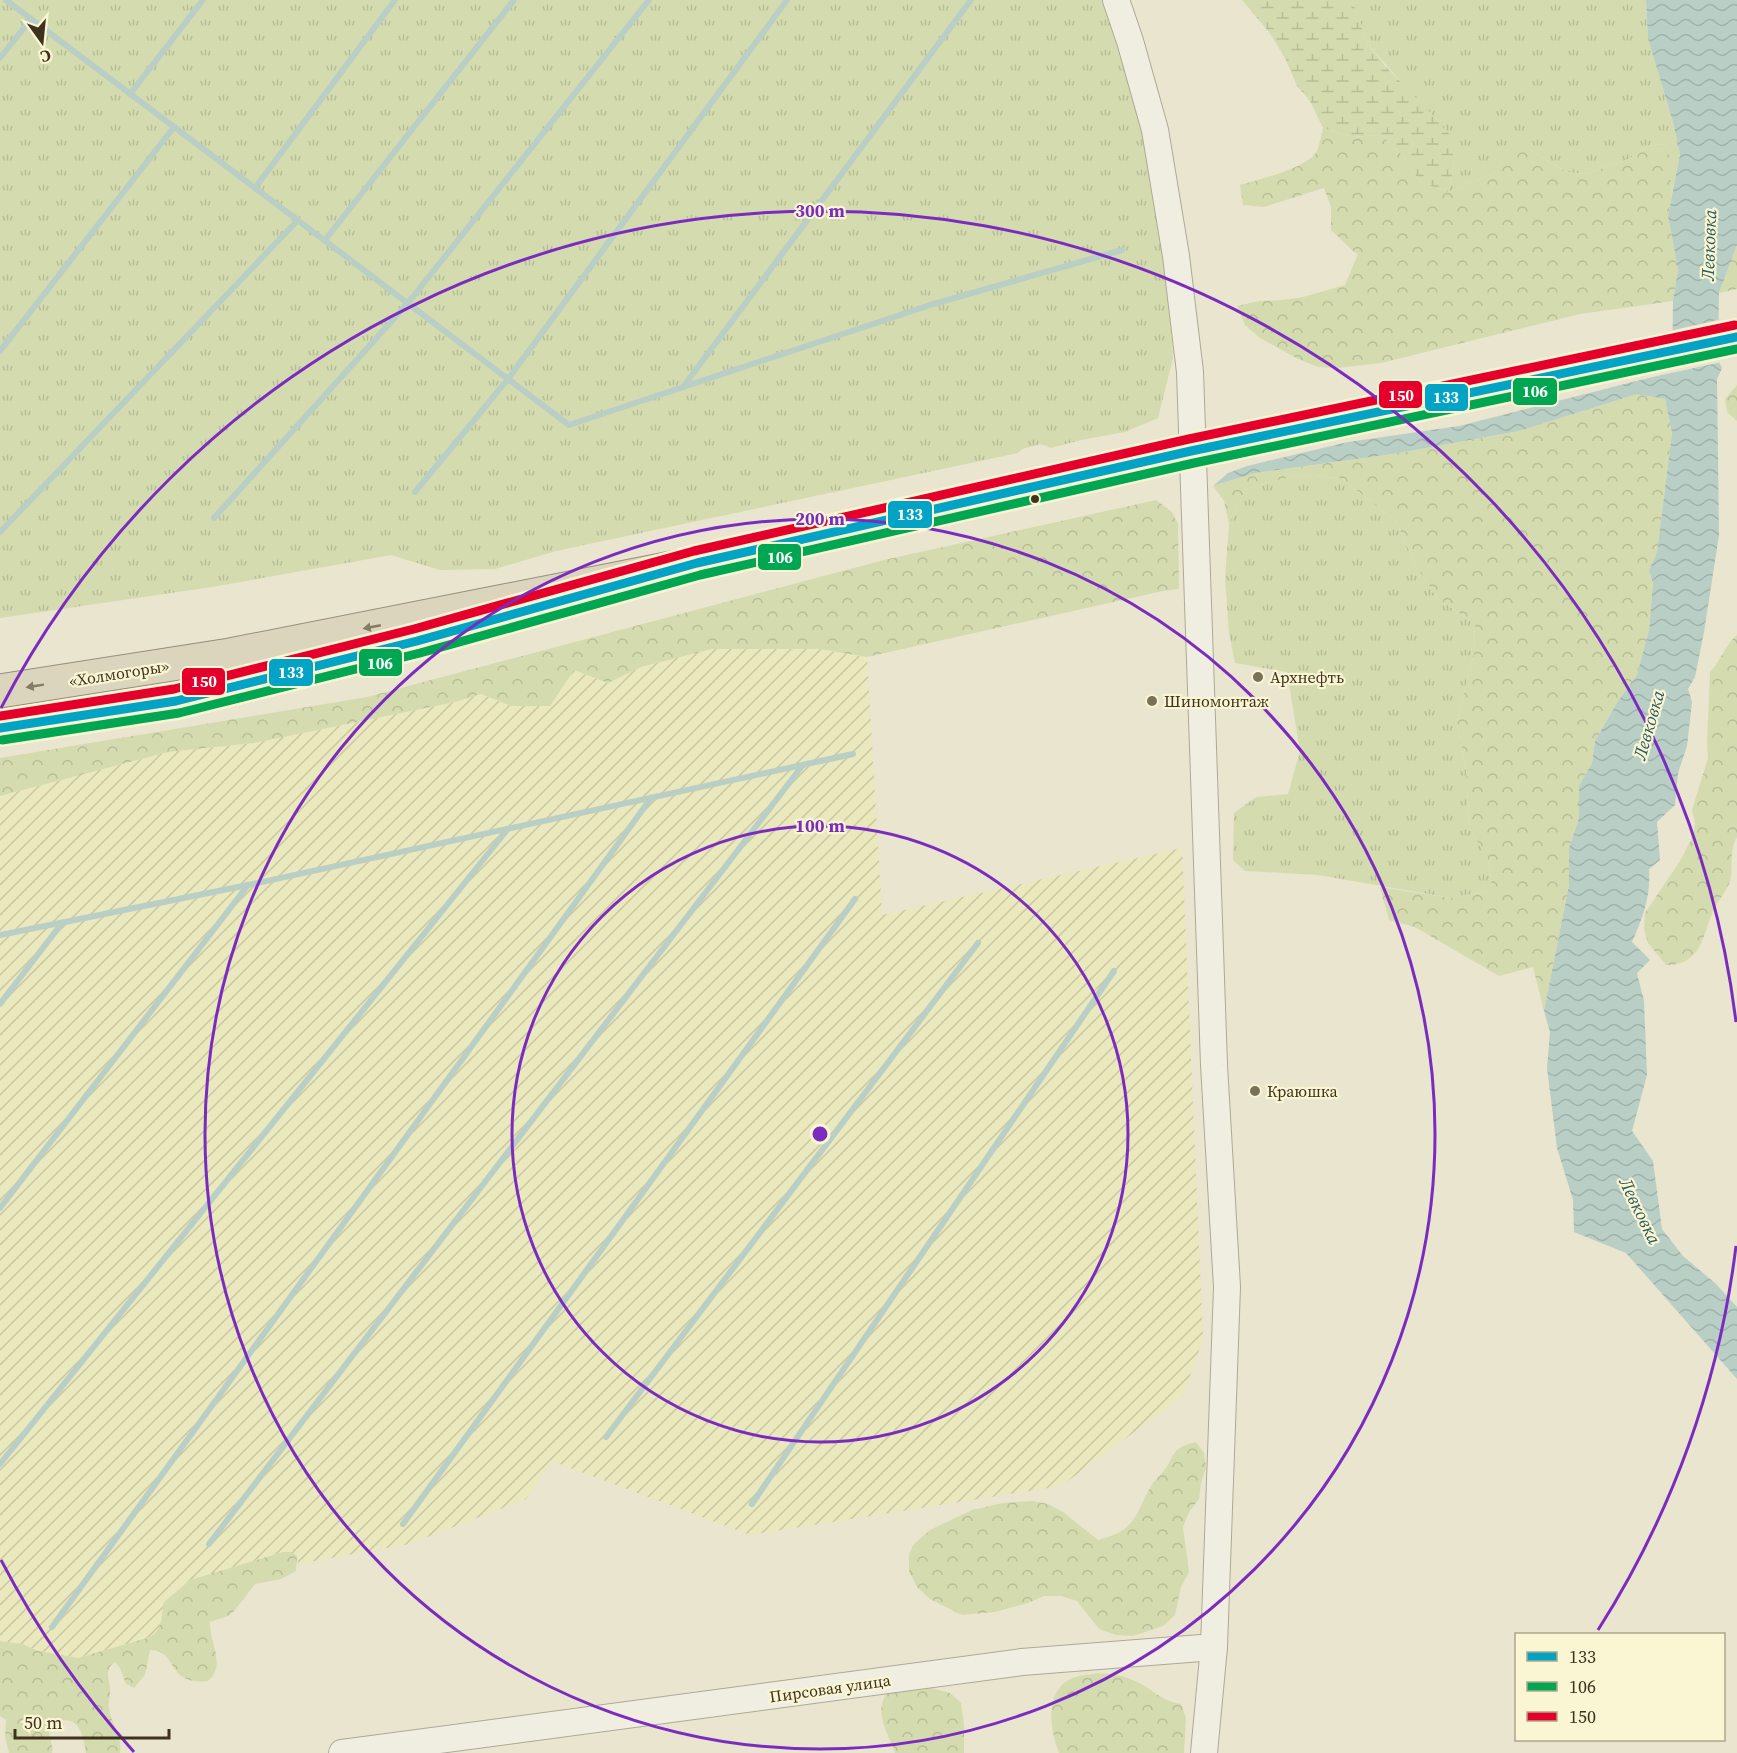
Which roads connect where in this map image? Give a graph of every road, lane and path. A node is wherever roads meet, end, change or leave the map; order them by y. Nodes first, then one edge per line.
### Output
1 (1116, 0) edge
2 (1737, 338) edge
3 (1191, 451) junction
4 (697, 563) junction
5 (0, 692) edge
6 (0, 728) edge
7 (1214, 1647) junction
8 (342, 1753) edge
9 (1203, 1753) edge

1 - 3 street
2 - 3 highway, «Холмогоры»
3 - 4 highway, «Холмогоры»
3 - 7 street
4 -> 5 highway, «Холмогоры»
4 - 6 highway, «Холмогоры»
7 - 8 street, Пирсовая улица
7 - 9 street

